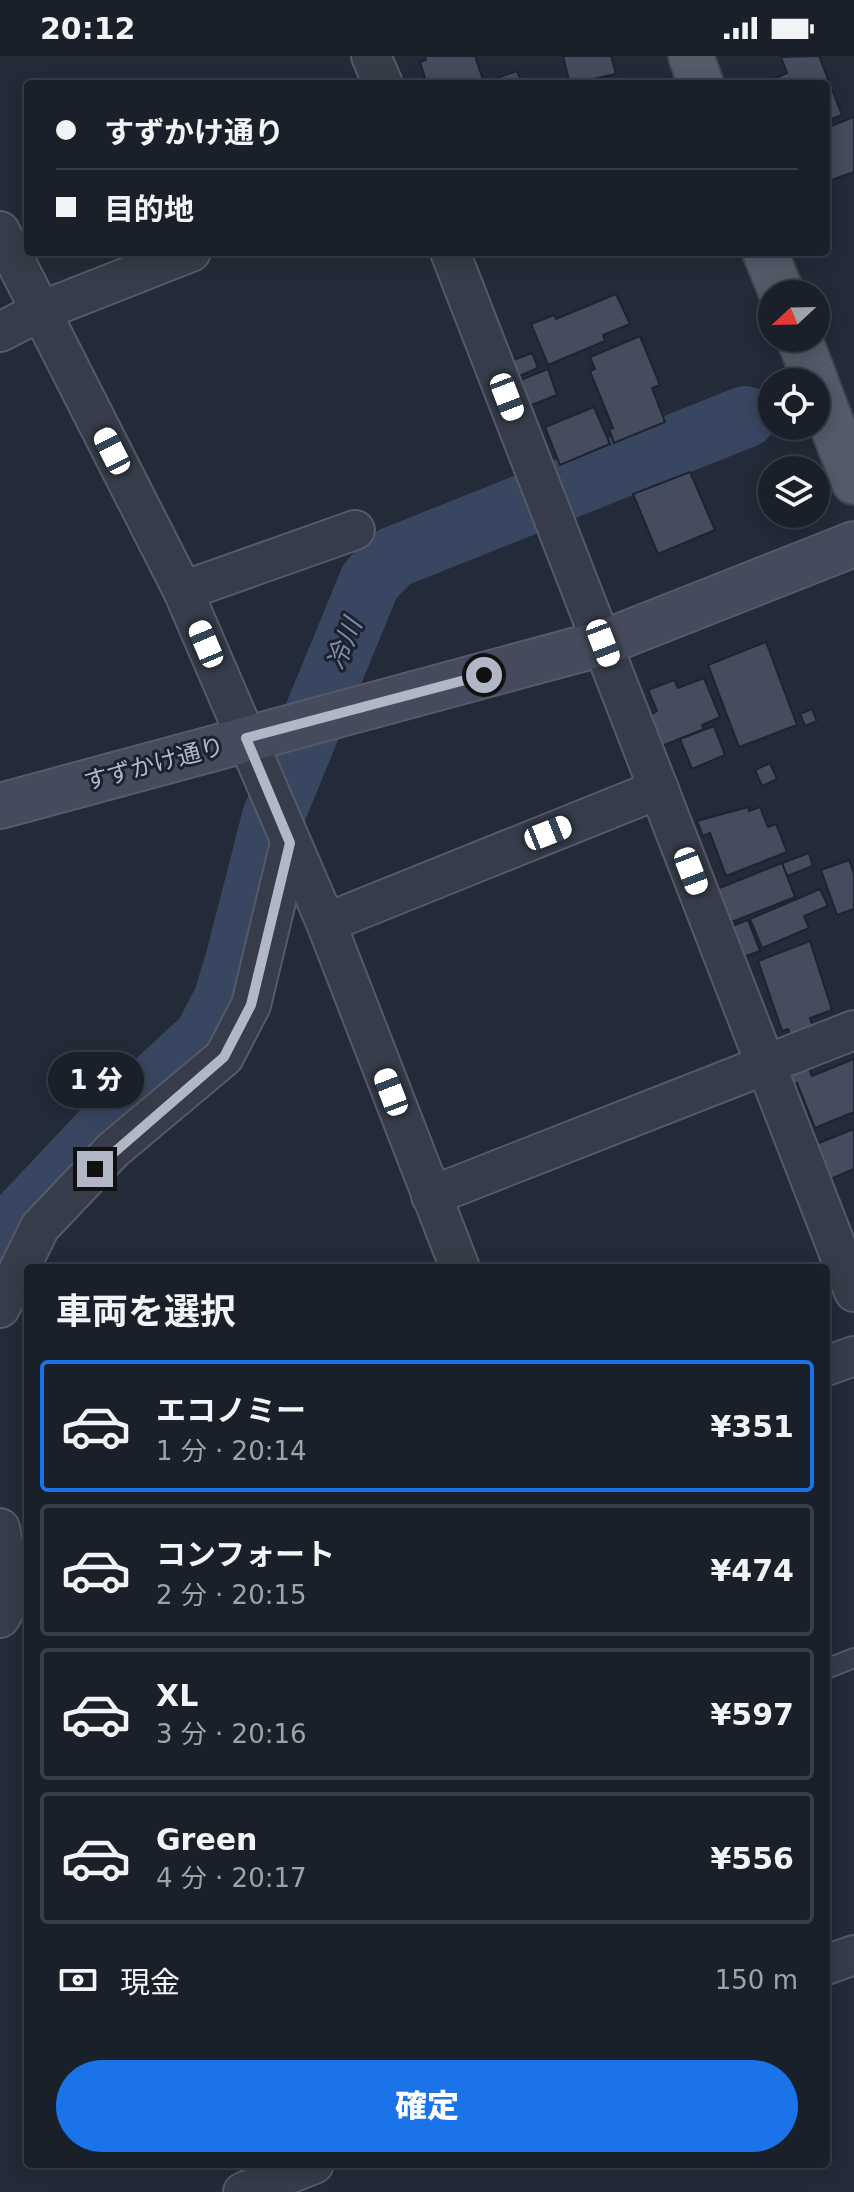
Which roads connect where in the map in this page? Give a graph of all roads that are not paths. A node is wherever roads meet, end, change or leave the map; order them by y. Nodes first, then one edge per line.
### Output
1 (371, 56) edge
2 (691, 56) edge
3 (381, 80) edge
4 (700, 80) edge
5 (0, 231) edge
6 (181, 256) edge
7 (452, 256) edge
8 (767, 256) edge
9 (776, 280) edge
10 (41, 311) junction
11 (0, 332) edge
12 (830, 419) edge
13 (854, 482) edge
14 (355, 530) dead end
15 (854, 544) edge
16 (183, 591) junction
17 (603, 643) junction
18 (246, 738) junction
19 (659, 789) junction
20 (0, 806) edge
21 (290, 843) junction
22 (326, 923) junction
23 (854, 1030) edge
24 (766, 1065) junction
25 (431, 1196) junction
26 (458, 1264) edge
27 (854, 1292) edge
28 (0, 1308) edge
29 (854, 1356) edge
30 (830, 1365) edge
31 (0, 1528) edge
32 (0, 1618) edge
33 (854, 1658) edge
34 (830, 1667) edge
35 (854, 1955) edge
36 (830, 1964) edge
37 (300, 2173) edge
38 (243, 2192) edge

1 - 3 street
2 - 4 main road
5 - 10 street
6 - 10 street
7 - 17 street
8 - 9 main road
10 - 11 street
10 - 16 street
12 - 13 main road
14 - 16 street
15 - 17 street, すずかけ通り
16 - 18 street
17 - 18 street, すずかけ通り
17 - 19 street
18 - 20 street, すずかけ通り
18 - 21 street
19 - 22 street
19 - 24 street
21 - 22 street
21 - 28 street
22 - 25 street
23 - 24 street
24 - 25 street
24 - 27 street
25 - 26 street
29 - 30 street
31 - 32 street
33 - 34 lane
35 - 36 street
37 - 38 street

